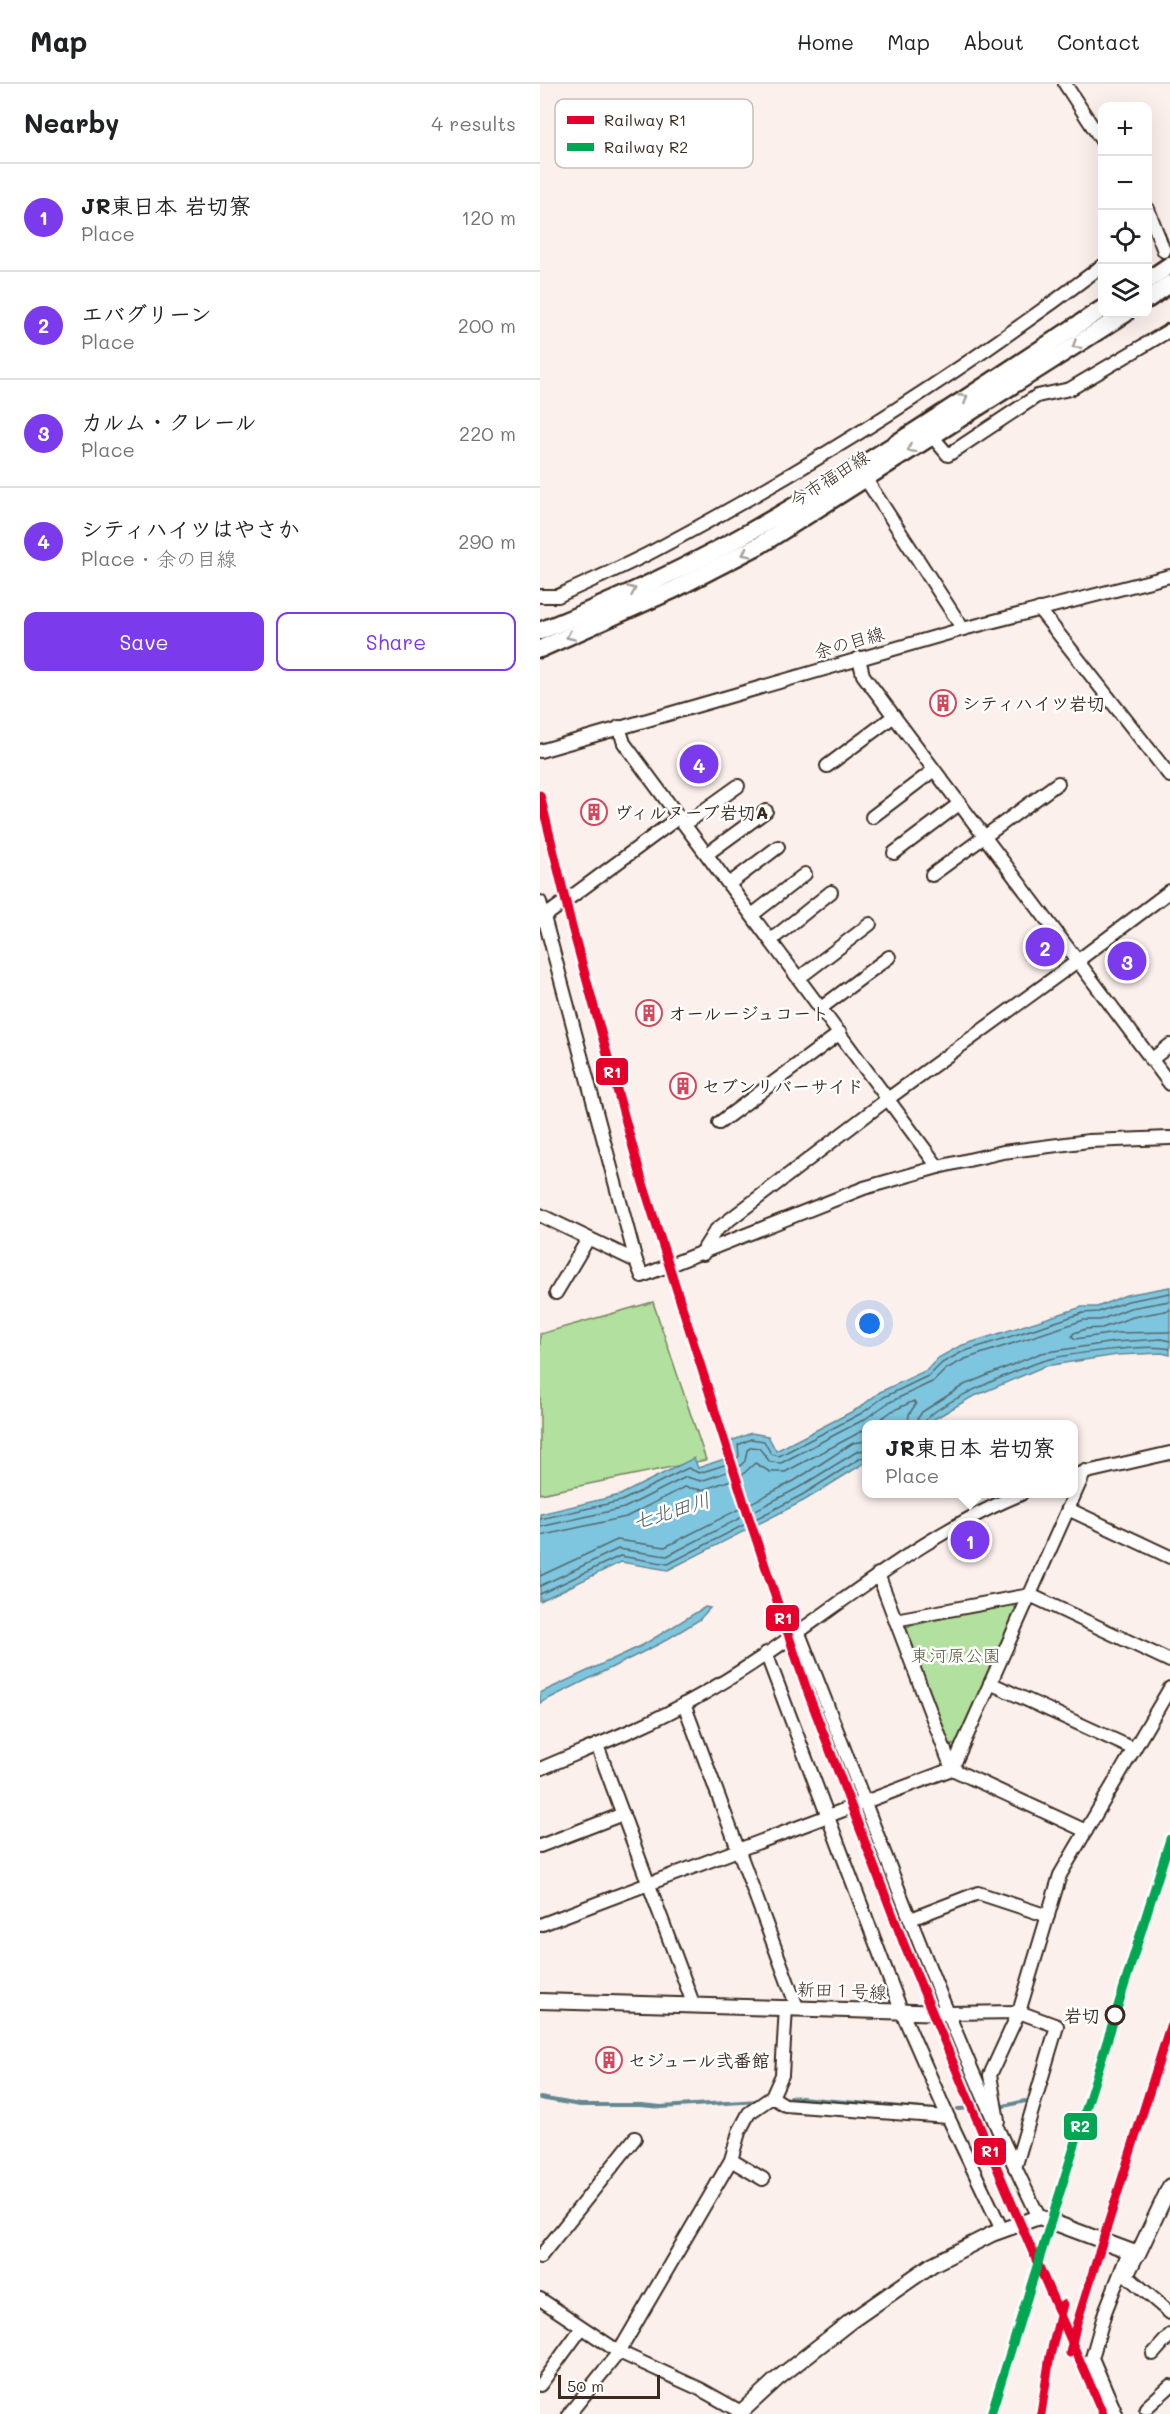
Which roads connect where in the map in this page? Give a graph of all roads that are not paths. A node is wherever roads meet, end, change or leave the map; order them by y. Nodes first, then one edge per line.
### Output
1 (1065, 84) edge
2 (1098, 135) edge
3 (1152, 230) edge
4 (1167, 258) edge
5 (1098, 269) edge
6 (1152, 275) edge
7 (1170, 285) edge
8 (1152, 296) edge
9 (1098, 312) edge
10 (1119, 318) edge
11 (1170, 330) edge
12 (932, 436) junction
13 (865, 478) junction
14 (1170, 576) edge
15 (540, 596) edge
16 (1044, 615) junction
17 (963, 629) junction
18 (540, 631) edge
19 (540, 649) edge
20 (861, 666) junction
21 (894, 716) junction
22 (621, 734) junction
23 (540, 751) edge
24 (827, 766) dead end
25 (934, 770) junction
26 (1170, 776) edge
27 (1058, 783) dead end
28 (738, 786) dead end
29 (959, 804) junction
30 (765, 811) dead end
31 (872, 817) dead end
32 (682, 820) junction
33 (984, 838) junction
34 (778, 847) dead end
35 (894, 853) dead end
36 (707, 854) junction
37 (805, 874) dead end
38 (932, 875) dead end
39 (729, 884) junction
40 (1170, 891) edge
41 (831, 892) dead end
42 (540, 902) edge
43 (752, 915) junction
44 (542, 919) edge
45 (870, 924) dead end
46 (771, 940) junction
47 (889, 957) dead end
48 (1076, 962) junction
49 (799, 978) junction
50 (822, 1008) junction
51 (840, 1033) junction
52 (1170, 1045) edge
53 (1151, 1060) junction
54 (1170, 1084) edge
55 (889, 1098) junction
56 (719, 1123) dead end
57 (1170, 1138) edge
58 (938, 1167) junction
59 (540, 1215) edge
60 (588, 1239) junction
61 (703, 1254) junction
62 (636, 1262) junction
63 (556, 1293) dead end
64 (1170, 1453) edge
65 (1079, 1473) edge
66 (1013, 1498) edge
67 (1071, 1498) edge
68 (1068, 1509) junction
69 (1170, 1557) edge
70 (878, 1574) junction
71 (1030, 1595) junction
72 (895, 1620) junction
73 (798, 1631) junction
74 (766, 1653) junction
75 (1170, 1661) edge
76 (990, 1683) junction
77 (1170, 1688) edge
78 (684, 1704) junction
79 (597, 1745) junction
80 (1134, 1749) junction
81 (540, 1768) edge
82 (952, 1769) junction
83 (866, 1801) junction
84 (623, 1814) junction
85 (827, 1816) junction
86 (1086, 1831) junction
87 (540, 1846) edge
88 (738, 1850) junction
89 (650, 1884) junction
90 (1048, 1916) junction
91 (911, 1919) junction
92 (540, 1925) edge
93 (540, 2001) edge
94 (694, 2006) junction
95 (792, 2007) junction
96 (901, 2010) junction
97 (1019, 2012) junction
98 (947, 2013) junction
99 (772, 2097) junction
100 (948, 2117) junction
101 (996, 2129) junction
102 (635, 2138) dead end
103 (731, 2160) junction
104 (1015, 2168) junction
105 (763, 2179) dead end
106 (1170, 2186) edge
107 (1040, 2217) junction
108 (1002, 2230) junction
109 (1133, 2252) junction
110 (540, 2257) edge
111 (540, 2299) edge
112 (1170, 2313) edge
113 (581, 2329) junction
114 (1170, 2335) edge
115 (619, 2352) junction
116 (1153, 2354) dead end
117 (540, 2385) edge
118 (1170, 2386) edge
119 (1146, 2408) dead end
120 (740, 2413) edge
121 (569, 2414) edge
122 (1116, 2414) edge

1 - 2 street
3 - 4 street
4 - 6 main road
5 - 15 street
7 - 8 main road
18 -> 9 main road, 今市福田線
10 -> 12 main road, 今市福田線
11 - 12 street
12 -> 13 main road, 今市福田線
13 - 17 street
13 -> 19 main road, 今市福田線
14 - 16 street, 余の目線
16 - 17 street, 余の目線
16 - 26 street
17 - 20 street, 余の目線
20 - 21 street
20 - 22 street, 余の目線
21 - 24 street
21 - 25 street
22 - 23 street, 余の目線
22 - 32 street
25 - 29 street
25 - 31 street
27 - 33 street
28 - 32 street
29 - 33 street
29 - 35 street
30 - 36 street
32 - 36 street
32 - 44 street
33 - 38 street
33 - 48 street
34 - 39 street
36 - 39 street
37 - 43 street
39 - 43 street
40 - 48 street
41 - 46 street
42 - 44 street
43 - 46 street
44 - 62 street
45 - 49 street
46 - 49 street
47 - 50 street
48 - 53 street
48 - 55 street
49 - 50 street
50 - 51 street
51 - 55 street
51 - 56 street
52 - 53 street
53 - 54 street
55 - 58 street
55 - 61 street
57 - 58 street
58 - 61 street
59 - 60 street
60 - 62 street
60 - 63 street
61 - 62 street
64 - 65 street
66 - 70 street
67 - 68 street
68 - 69 street
68 - 71 street
70 - 72 street
70 - 73 street
71 - 72 street
71 - 75 street
71 - 76 street
72 - 82 street
73 - 74 street
73 - 83 street
74 - 78 street
74 - 85 street
76 - 80 street
76 - 82 street
77 - 80 street
78 - 79 street
78 - 88 street
79 - 81 street
79 - 84 street
80 - 86 street
82 - 83 street
82 - 86 street
83 - 85 street
83 - 91 street
84 - 87 street
84 - 89 street
85 - 88 street
85 - 96 street
86 - 90 street
88 - 89 street
88 - 95 street
89 - 92 street
89 - 94 street
90 - 91 street
90 - 97 street
91 - 98 street
93 - 94 street, 新田１号線
94 - 95 street, 新田１号線
95 - 96 street, 新田１号線
95 - 99 street
96 - 98 street, 新田１号線
96 - 100 street
97 - 98 street, 新田１号線
97 - 101 street
97 - 104 street
98 - 101 street
99 - 100 street
99 - 103 street
100 - 108 street
101 - 104 street
102 - 110 street
103 - 105 street
103 - 115 street
104 - 107 street
106 - 109 street
107 - 108 street
107 - 109 street
108 - 120 street
109 - 112 street
109 - 122 street
111 - 113 street
113 - 115 street
113 - 117 street
114 - 116 street
115 - 120 street
115 - 121 street
118 - 119 street

